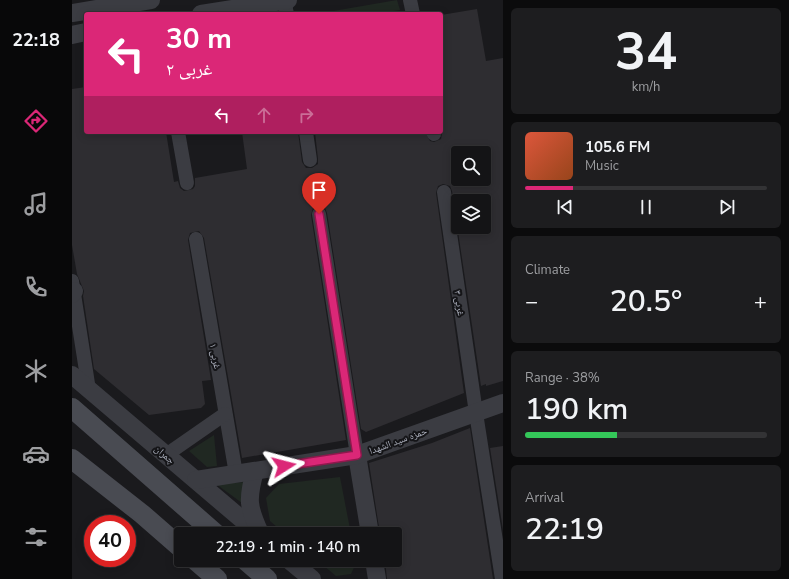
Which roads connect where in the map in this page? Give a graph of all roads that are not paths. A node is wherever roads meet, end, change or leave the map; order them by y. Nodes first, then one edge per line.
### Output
1 (284, 0) edge
2 (288, 0) edge
3 (410, 0) edge
4 (141, 1) edge
5 (212, 12) edge
6 (287, 12) edge
7 (412, 12) edge
8 (72, 13) edge
9 (84, 32) edge
10 (72, 35) edge
11 (178, 134) edge
12 (306, 134) edge
13 (310, 160) dead end
14 (187, 183) dead end
15 (444, 192) dead end
16 (319, 214) dead end
17 (196, 239) dead end
18 (73, 289) edge
19 (72, 375) edge
20 (89, 390) junction
21 (503, 403) edge
22 (72, 408) edge
23 (476, 413) junction
24 (225, 414) junction
25 (166, 455) junction
26 (357, 455) junction
27 (76, 466) edge
28 (255, 471) junction
29 (236, 474) junction
30 (196, 480) junction
31 (208, 527) edge
32 (252, 527) edge
33 (257, 527) edge
34 (369, 527) edge
35 (174, 543) edge
36 (203, 567) edge
37 (253, 567) edge
38 (297, 567) edge
39 (375, 567) edge
40 (217, 579) edge
41 (267, 579) edge
42 (312, 579) edge
43 (377, 579) edge
44 (502, 579) edge

1 - 2 street
1 - 5 street
1 - 6 street
3 - 7 street
4 - 8 street
9 - 10 street
11 - 14 street
12 - 13 street
15 - 23 street, ۳ غربی
16 - 26 street
17 - 24 street, ۱ غربی
18 - 20 street
19 - 20 street, چمران
20 - 25 street, چمران
21 - 23 street, حمزه سید الشهدا
22 - 31 main road
23 - 26 street, حمزه سید الشهدا
23 - 44 street, ۳ غربی
24 - 25 street
24 - 29 street, ۱ غربی
25 - 30 street, چمران
26 - 28 street, حمزه سید الشهدا
26 - 34 street
27 - 35 main road
28 - 29 street, حمزه سید الشهدا
28 - 33 street
29 - 30 street, حمزه سید الشهدا
30 - 32 street, چمران
36 - 40 main road
37 - 41 main road
38 - 42 street
39 - 43 street

